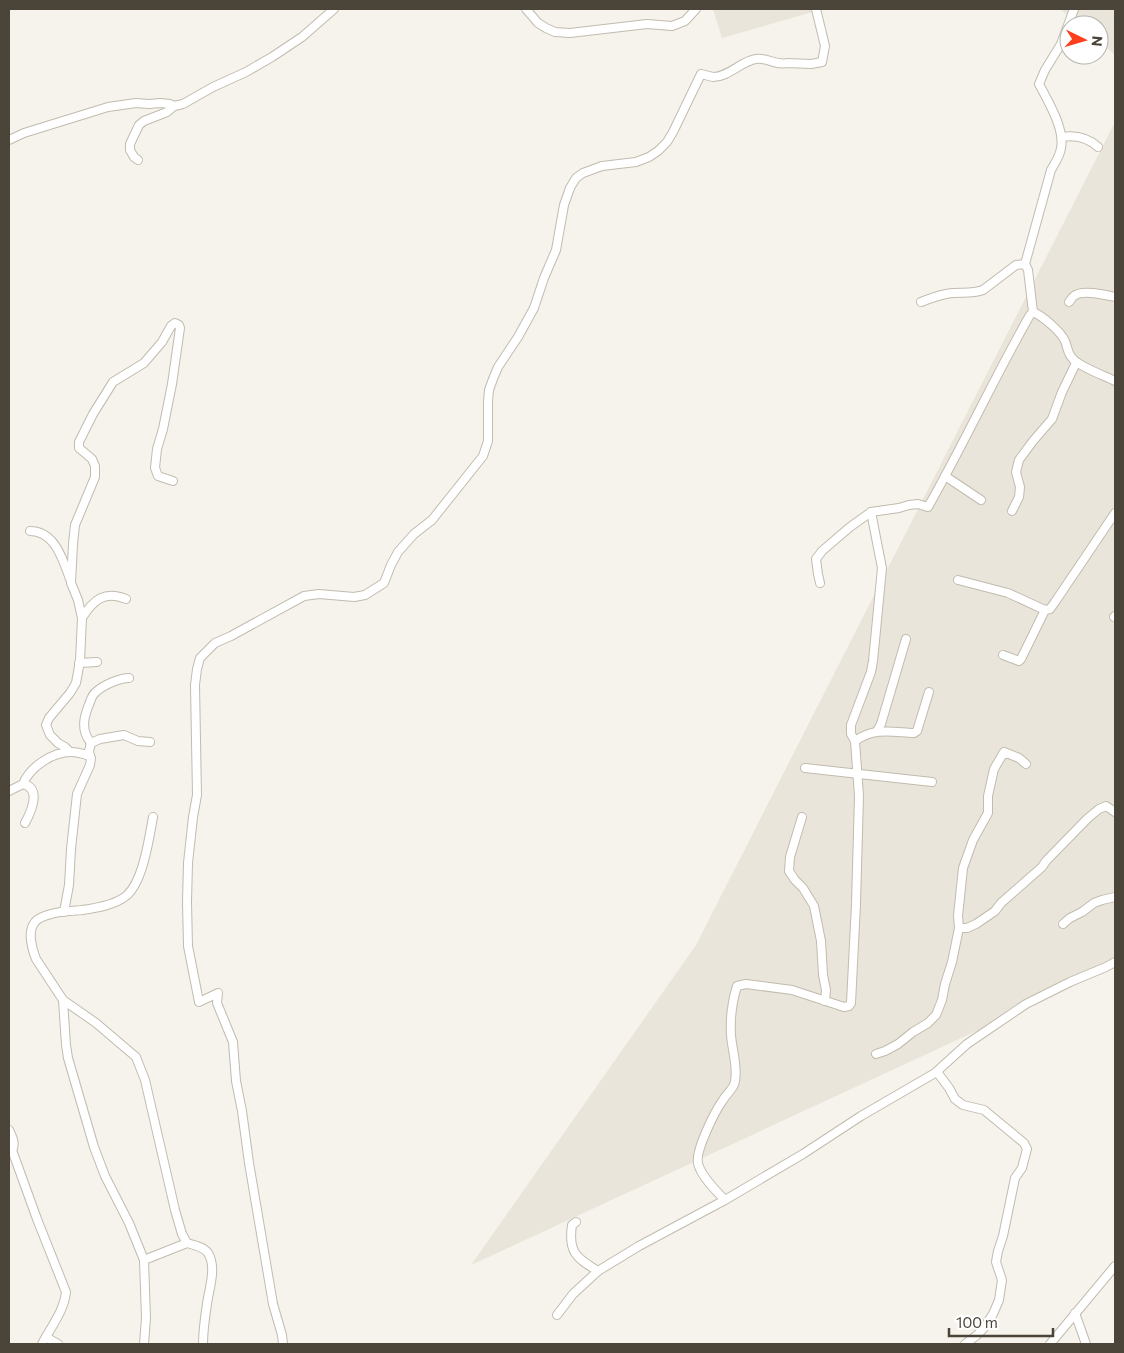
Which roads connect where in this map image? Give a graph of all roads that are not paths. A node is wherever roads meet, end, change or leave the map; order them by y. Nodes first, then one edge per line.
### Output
1 (334, 9) edge
2 (526, 9) edge
3 (696, 9) edge
4 (816, 9) edge
5 (1074, 9) edge
6 (174, 106) junction
7 (1062, 138) junction
8 (9, 140) edge
9 (1098, 147) dead end
10 (138, 160) dead end
11 (1025, 264) junction
12 (1115, 297) edge
13 (921, 302) dead end
14 (1070, 302) dead end
15 (1033, 312) junction
16 (1076, 363) junction
17 (1115, 381) edge
18 (945, 476) junction
19 (173, 481) dead end
20 (981, 500) dead end
21 (1012, 511) dead end
22 (871, 512) junction
23 (1114, 518) edge
24 (30, 531) dead end
25 (958, 580) dead end
26 (71, 583) junction
27 (820, 584) dead end
28 (126, 599) dead end
29 (1045, 610) junction
30 (82, 618) junction
31 (906, 639) dead end
32 (1003, 656) dead end
33 (97, 662) dead end
34 (79, 663) junction
35 (129, 678) dead end
36 (929, 692) dead end
37 (877, 731) junction
38 (855, 741) junction
39 (150, 742) dead end
40 (91, 743) junction
41 (70, 752) junction
42 (90, 756) junction
43 (1026, 764) dead end
44 (805, 768) dead end
45 (858, 774) junction
46 (932, 782) dead end
47 (23, 784) junction
48 (9, 791) edge
49 (1115, 812) edge
50 (154, 817) dead end
51 (802, 818) dead end
52 (25, 823) dead end
53 (1115, 896) edge
54 (64, 912) junction
55 (1063, 924) dead end
56 (959, 928) junction
57 (1115, 962) edge
58 (63, 1000) junction
59 (825, 1001) junction
60 (876, 1054) dead end
61 (937, 1072) junction
62 (9, 1130) edge
63 (13, 1148) edge
64 (725, 1200) junction
65 (576, 1222) dead end
66 (187, 1243) junction
67 (144, 1260) junction
68 (1115, 1266) edge
69 (598, 1271) junction
70 (1075, 1314) junction
71 (558, 1315) dead end
72 (44, 1341) edge
73 (58, 1344) edge
74 (144, 1344) edge
75 (204, 1344) edge
76 (283, 1344) edge
77 (965, 1344) edge
78 (1050, 1344) edge
79 (1086, 1344) edge

1 - 6 street
2 - 3 street
4 - 76 street
5 - 7 street
6 - 8 street
6 - 10 street
7 - 9 street
7 - 11 street
11 - 13 street
11 - 15 street
12 - 14 street
15 - 16 street
15 - 18 street
16 - 17 street
16 - 21 street
18 - 20 street
18 - 22 street
19 - 26 street
22 - 27 street
22 - 38 street
23 - 29 street
24 - 26 street
25 - 29 street
26 - 30 street
28 - 30 street
29 - 32 street
30 - 34 street
31 - 37 street
33 - 34 street
34 - 41 street
35 - 40 street
36 - 37 street
37 - 38 street
38 - 45 street
39 - 40 street
40 - 42 street
41 - 42 street
41 - 47 street
42 - 54 street
43 - 56 street
44 - 45 street
45 - 46 street
45 - 59 street
47 - 48 street
47 - 52 street
49 - 56 street
50 - 54 street
51 - 59 street
53 - 55 street
54 - 58 street
56 - 60 street
57 - 61 street
58 - 66 street
58 - 67 street
59 - 64 street
61 - 64 street
61 - 77 street
62 - 63 street
63 - 72 street
64 - 69 street
65 - 69 street
66 - 67 street
66 - 75 street
67 - 74 street
68 - 70 street
69 - 71 street
70 - 78 street
70 - 79 street
72 - 73 street

